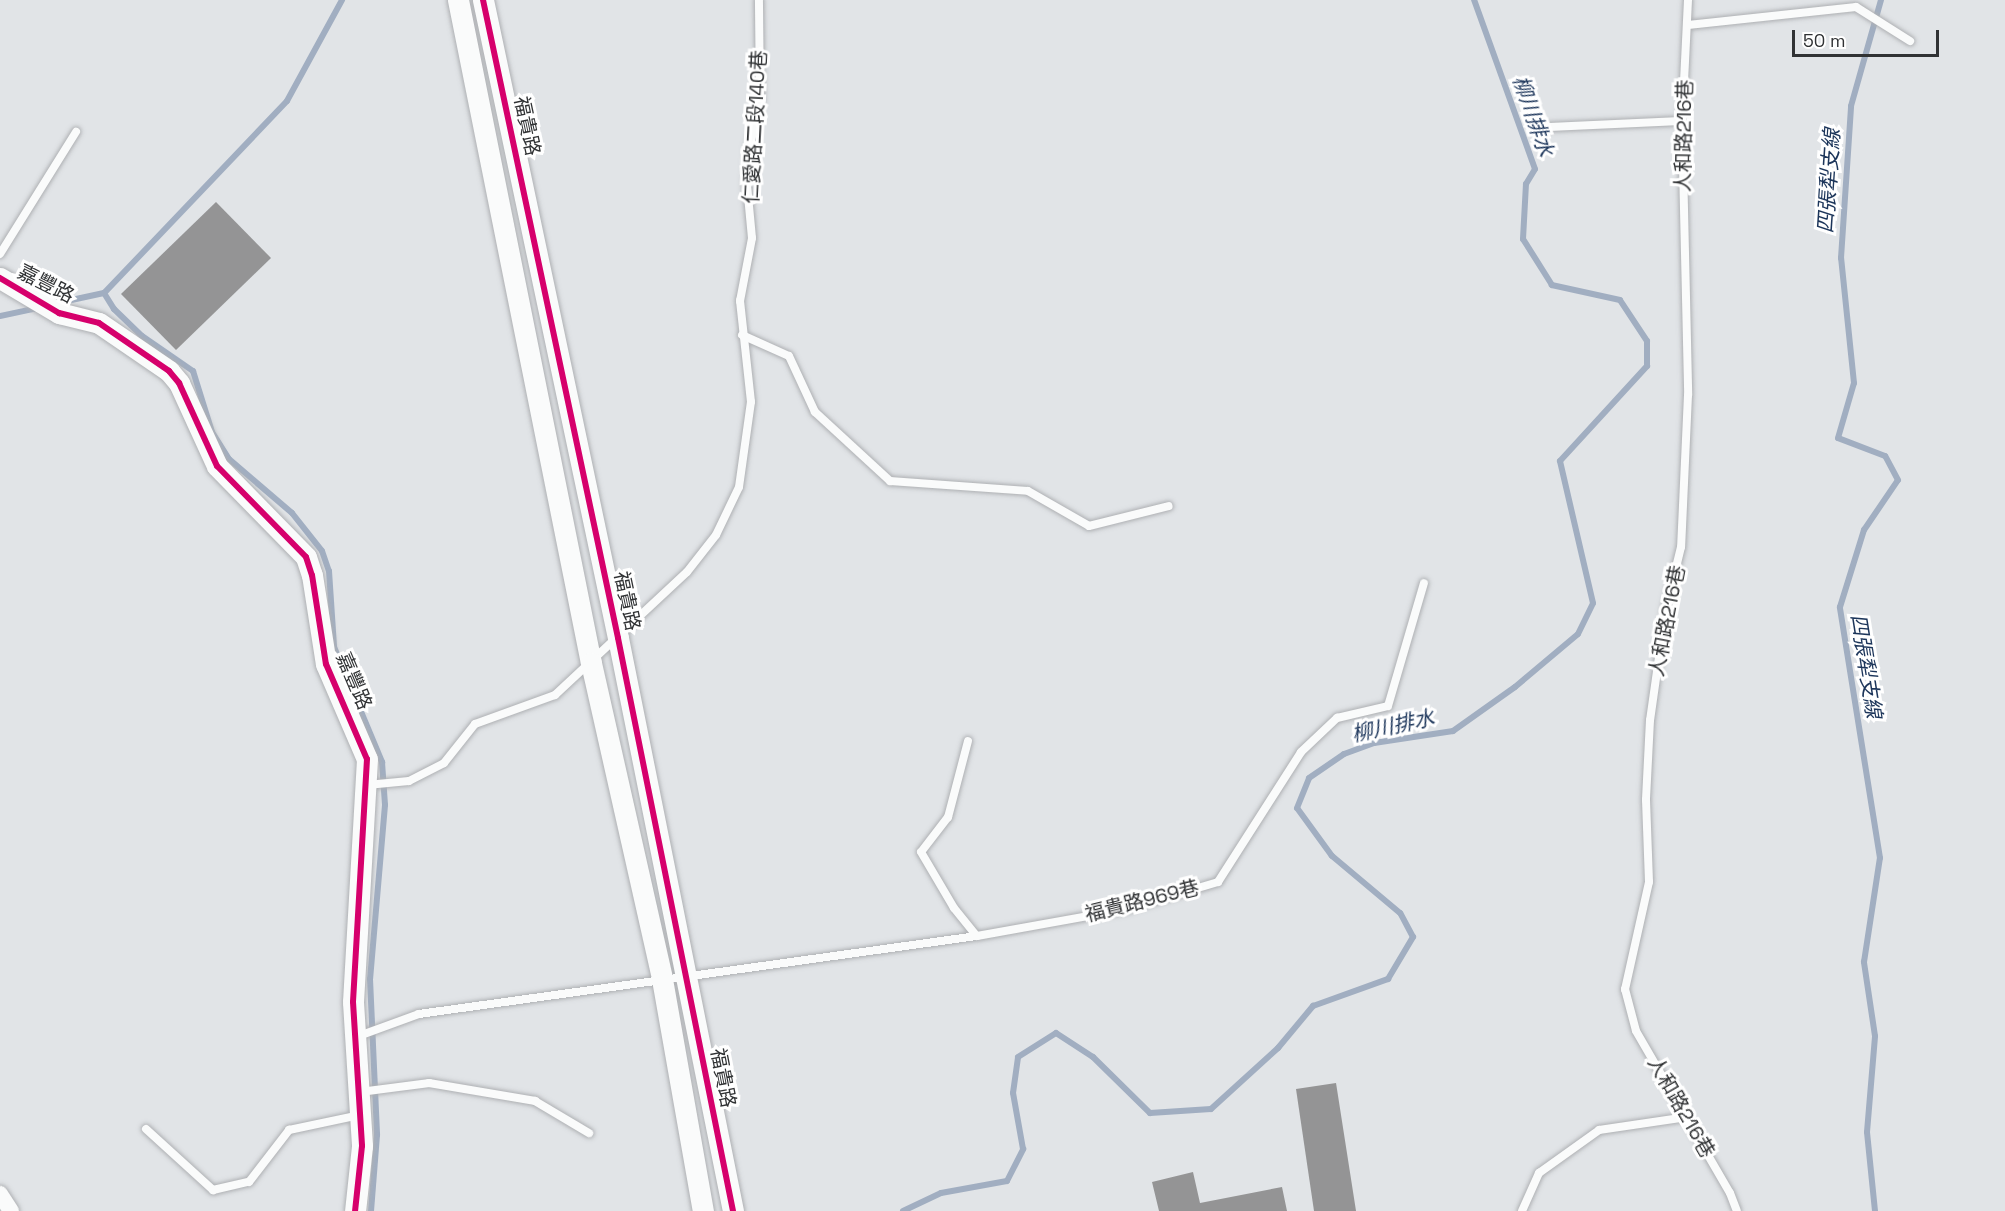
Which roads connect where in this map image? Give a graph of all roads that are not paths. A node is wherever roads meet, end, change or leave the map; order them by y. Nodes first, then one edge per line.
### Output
1 (458, 0) edge
2 (483, 0) edge
3 (759, 0) edge
4 (1688, 0) edge
5 (1688, 25) junction
6 (1910, 41) dead end
7 (1682, 121) junction
8 (1548, 127) dead end
9 (76, 132) dead end
10 (0, 254) edge
11 (0, 278) edge
12 (742, 335) junction
13 (1169, 506) dead end
14 (1424, 583) dead end
15 (618, 638) junction
16 (591, 663) junction
17 (968, 741) dead end
18 (367, 785) junction
19 (977, 936) junction
20 (686, 974) junction
21 (662, 979) junction
22 (356, 1037) junction
23 (360, 1092) junction
24 (360, 1115) junction
25 (1687, 1118) junction
26 (146, 1129) dead end
27 (589, 1133) dead end
28 (0, 1194) edge
29 (11, 1211) edge
30 (356, 1211) edge
31 (704, 1211) edge
32 (733, 1211) edge
33 (1522, 1211) edge
34 (1737, 1211) edge

1 - 16 street
2 - 15 street, 福貴路
3 - 12 lane, 仁愛路二段140巷
4 - 5 lane, 人和路216巷
5 - 6 lane
5 - 7 lane, 人和路216巷
7 - 8 lane
7 - 25 lane, 人和路216巷
9 - 10 lane
11 - 18 street, 嘉豐路
12 - 13 lane
12 - 15 lane, 仁愛路二段140巷
14 - 19 lane, 福貴路969巷
15 - 16 lane, 仁愛路二段140巷
15 - 20 street, 福貴路
16 - 18 lane, 仁愛路二段140巷
16 - 21 street
17 - 19 lane
18 - 22 street, 嘉豐路
19 - 20 lane, 福貴路969巷
20 - 21 lane, 福貴路969巷
20 - 32 street, 福貴路
21 - 22 lane, 福貴路969巷
21 - 31 street
22 - 23 street, 嘉豐路
23 - 24 street, 嘉豐路
23 - 27 lane
24 - 26 lane
24 - 30 street, 嘉豐路
25 - 33 lane
25 - 34 lane, 人和路216巷
28 - 29 street

